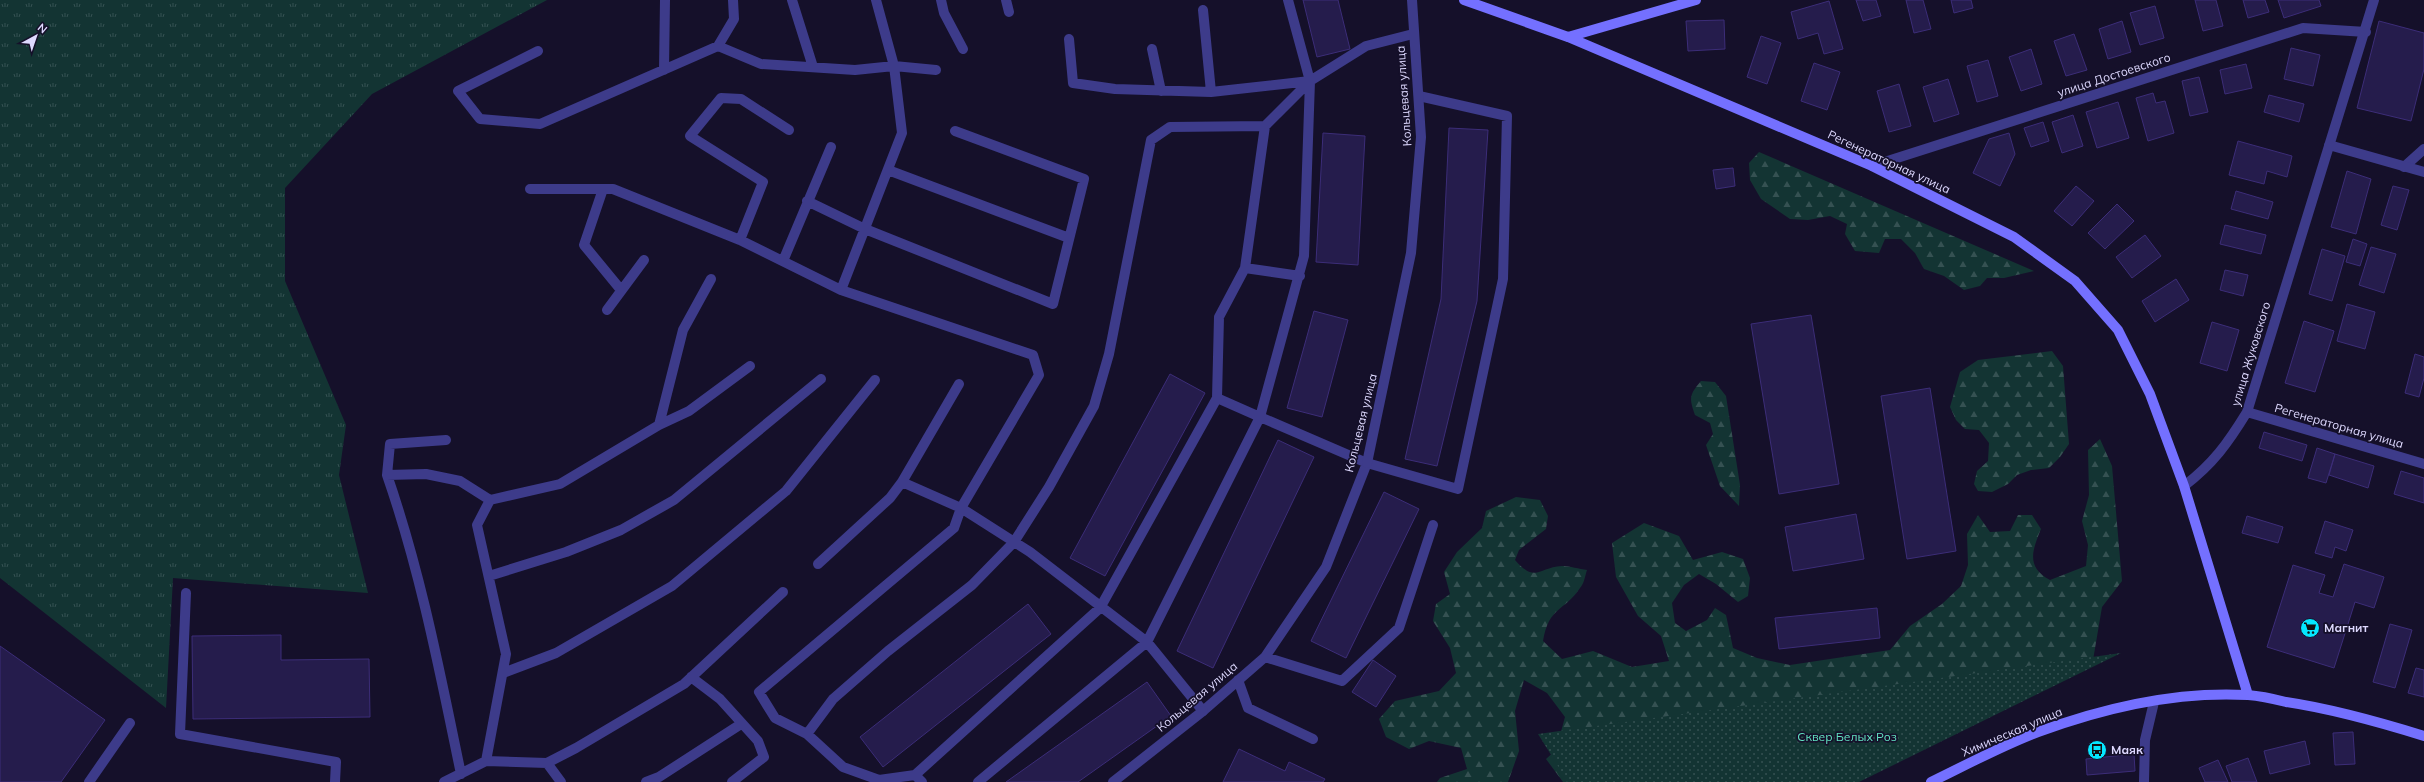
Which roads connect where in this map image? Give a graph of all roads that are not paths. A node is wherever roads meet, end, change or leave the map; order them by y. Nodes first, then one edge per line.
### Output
1 (665, 0) edge
2 (732, 0) edge
3 (792, 0) edge
4 (876, 0) edge
5 (941, 0) edge
6 (1006, 0) edge
7 (1288, 0) edge
8 (1412, 0) edge
9 (1464, 0) edge
10 (1696, 0) edge
11 (2374, 0) edge
12 (1203, 10) dead end
13 (1009, 12) dead end
14 (2366, 32) junction
15 (1413, 34) junction
16 (1568, 37) junction
17 (1069, 39) dead end
18 (718, 46) junction
19 (963, 49) dead end
20 (1152, 49) dead end
21 (538, 51) dead end
22 (894, 66) junction
23 (813, 67) junction
24 (664, 70) junction
25 (936, 70) dead end
26 (1310, 81) junction
27 (1161, 91) junction
28 (1211, 92) junction
29 (1418, 96) junction
30 (1266, 126) junction
31 (789, 130) dead end
32 (955, 131) dead end
33 (2329, 145) junction
34 (831, 147) dead end
35 (2424, 149) edge
36 (1872, 166) junction
37 (2404, 167) junction
38 (888, 170) junction
39 (2424, 172) edge
40 (530, 189) dead end
41 (603, 189) junction
42 (807, 201) junction
43 (865, 229) junction
44 (1069, 238) junction
45 (740, 240) junction
46 (644, 260) dead end
47 (783, 261) junction
48 (1245, 268) junction
49 (1300, 276) junction
50 (711, 279) dead end
51 (621, 290) junction
52 (841, 290) junction
53 (607, 310) dead end
54 (750, 366) dead end
55 (821, 379) dead end
56 (875, 380) dead end
57 (959, 384) dead end
58 (1217, 398) junction
59 (2247, 412) junction
60 (1260, 416) junction
61 (659, 425) junction
62 (446, 440) dead end
63 (1367, 463) junction
64 (2424, 464) edge
65 (387, 475) junction
66 (902, 482) junction
67 (2184, 486) junction
68 (490, 500) junction
69 (961, 508) junction
70 (1433, 525) dead end
71 (1014, 542) junction
72 (818, 564) dead end
73 (489, 576) junction
74 (784, 592) dead end
75 (186, 593) dead end
76 (1100, 608) junction
77 (1147, 642) junction
78 (1264, 657) junction
79 (503, 673) junction
80 (691, 678) junction
81 (1238, 680) junction
82 (2248, 695) junction
83 (2154, 702) junction
84 (1203, 712) junction
85 (130, 723) dead end
86 (741, 724) junction
87 (807, 734) junction
88 (2424, 736) edge
89 (1312, 739) dead end
90 (486, 761) junction
91 (547, 763) junction
92 (461, 774) junction
93 (919, 778) edge
94 (879, 781) edge
95 (89, 782) edge
96 (335, 782) edge
97 (444, 782) edge
98 (561, 782) edge
99 (646, 782) edge
100 (732, 782) edge
101 (978, 782) edge
102 (1112, 782) edge
103 (1931, 782) edge
104 (2144, 782) edge

1 - 24 street
2 - 18 street
3 - 23 street
4 - 22 street
5 - 19 street
6 - 13 street
7 - 26 street
8 - 15 street, Кольцевая улица
9 - 16 street, Регенераторная улица
10 - 16 street
11 - 14 street, улица Жуковского
12 - 28 street
14 - 33 street, улица Жуковского
14 - 36 street, улица Достоевского
15 - 26 street
15 - 29 street, Кольцевая улица
16 - 36 street, Регенераторная улица
17 - 27 street
18 - 23 street
18 - 24 street
20 - 27 street
21 - 24 street
22 - 23 street
22 - 25 street
22 - 38 street
26 - 28 street
26 - 30 street
26 - 49 street
27 - 28 street
29 - 63 street, Кольцевая улица
29 - 63 street
30 - 48 street
30 - 71 street
31 - 45 street
32 - 44 street
33 - 37 street
33 - 59 street, улица Жуковского
34 - 42 street
35 - 37 street
36 - 67 street, Регенераторная улица
37 - 39 street
38 - 43 street
38 - 44 street
40 - 41 street
41 - 45 street
41 - 51 street
42 - 43 street
42 - 47 street
43 - 44 street
43 - 52 street
45 - 47 street
46 - 51 street
47 - 52 street
48 - 49 street
48 - 58 street
49 - 60 street
50 - 61 street
51 - 53 street
52 - 69 street
54 - 61 street
55 - 73 street
56 - 79 street
57 - 66 street
58 - 60 street
58 - 76 street
59 - 64 street, Регенераторная улица
59 - 67 street, улица Жуковского
60 - 63 street
60 - 77 street
61 - 68 street
62 - 65 street
63 - 78 street, Кольцевая улица
65 - 68 street
65 - 92 street
66 - 69 street
66 - 72 street
67 - 82 street
68 - 73 street
69 - 71 street
69 - 87 street
70 - 78 street
71 - 76 street
71 - 87 street
73 - 79 street
74 - 80 street
75 - 96 street
76 - 77 street
76 - 93 street
77 - 84 street
77 - 101 street
78 - 81 street, Кольцевая улица
79 - 90 street
80 - 86 street
80 - 91 street
81 - 84 street, Кольцевая улица
81 - 89 street
82 - 83 street, Химическая улица
82 - 88 street, Химическая улица
83 - 103 street, Химическая улица
83 - 104 street
84 - 102 street, Кольцевая улица
85 - 95 street
86 - 99 street
86 - 100 street
87 - 94 street
90 - 91 street
90 - 92 street
91 - 98 street
92 - 97 street
93 - 94 street

